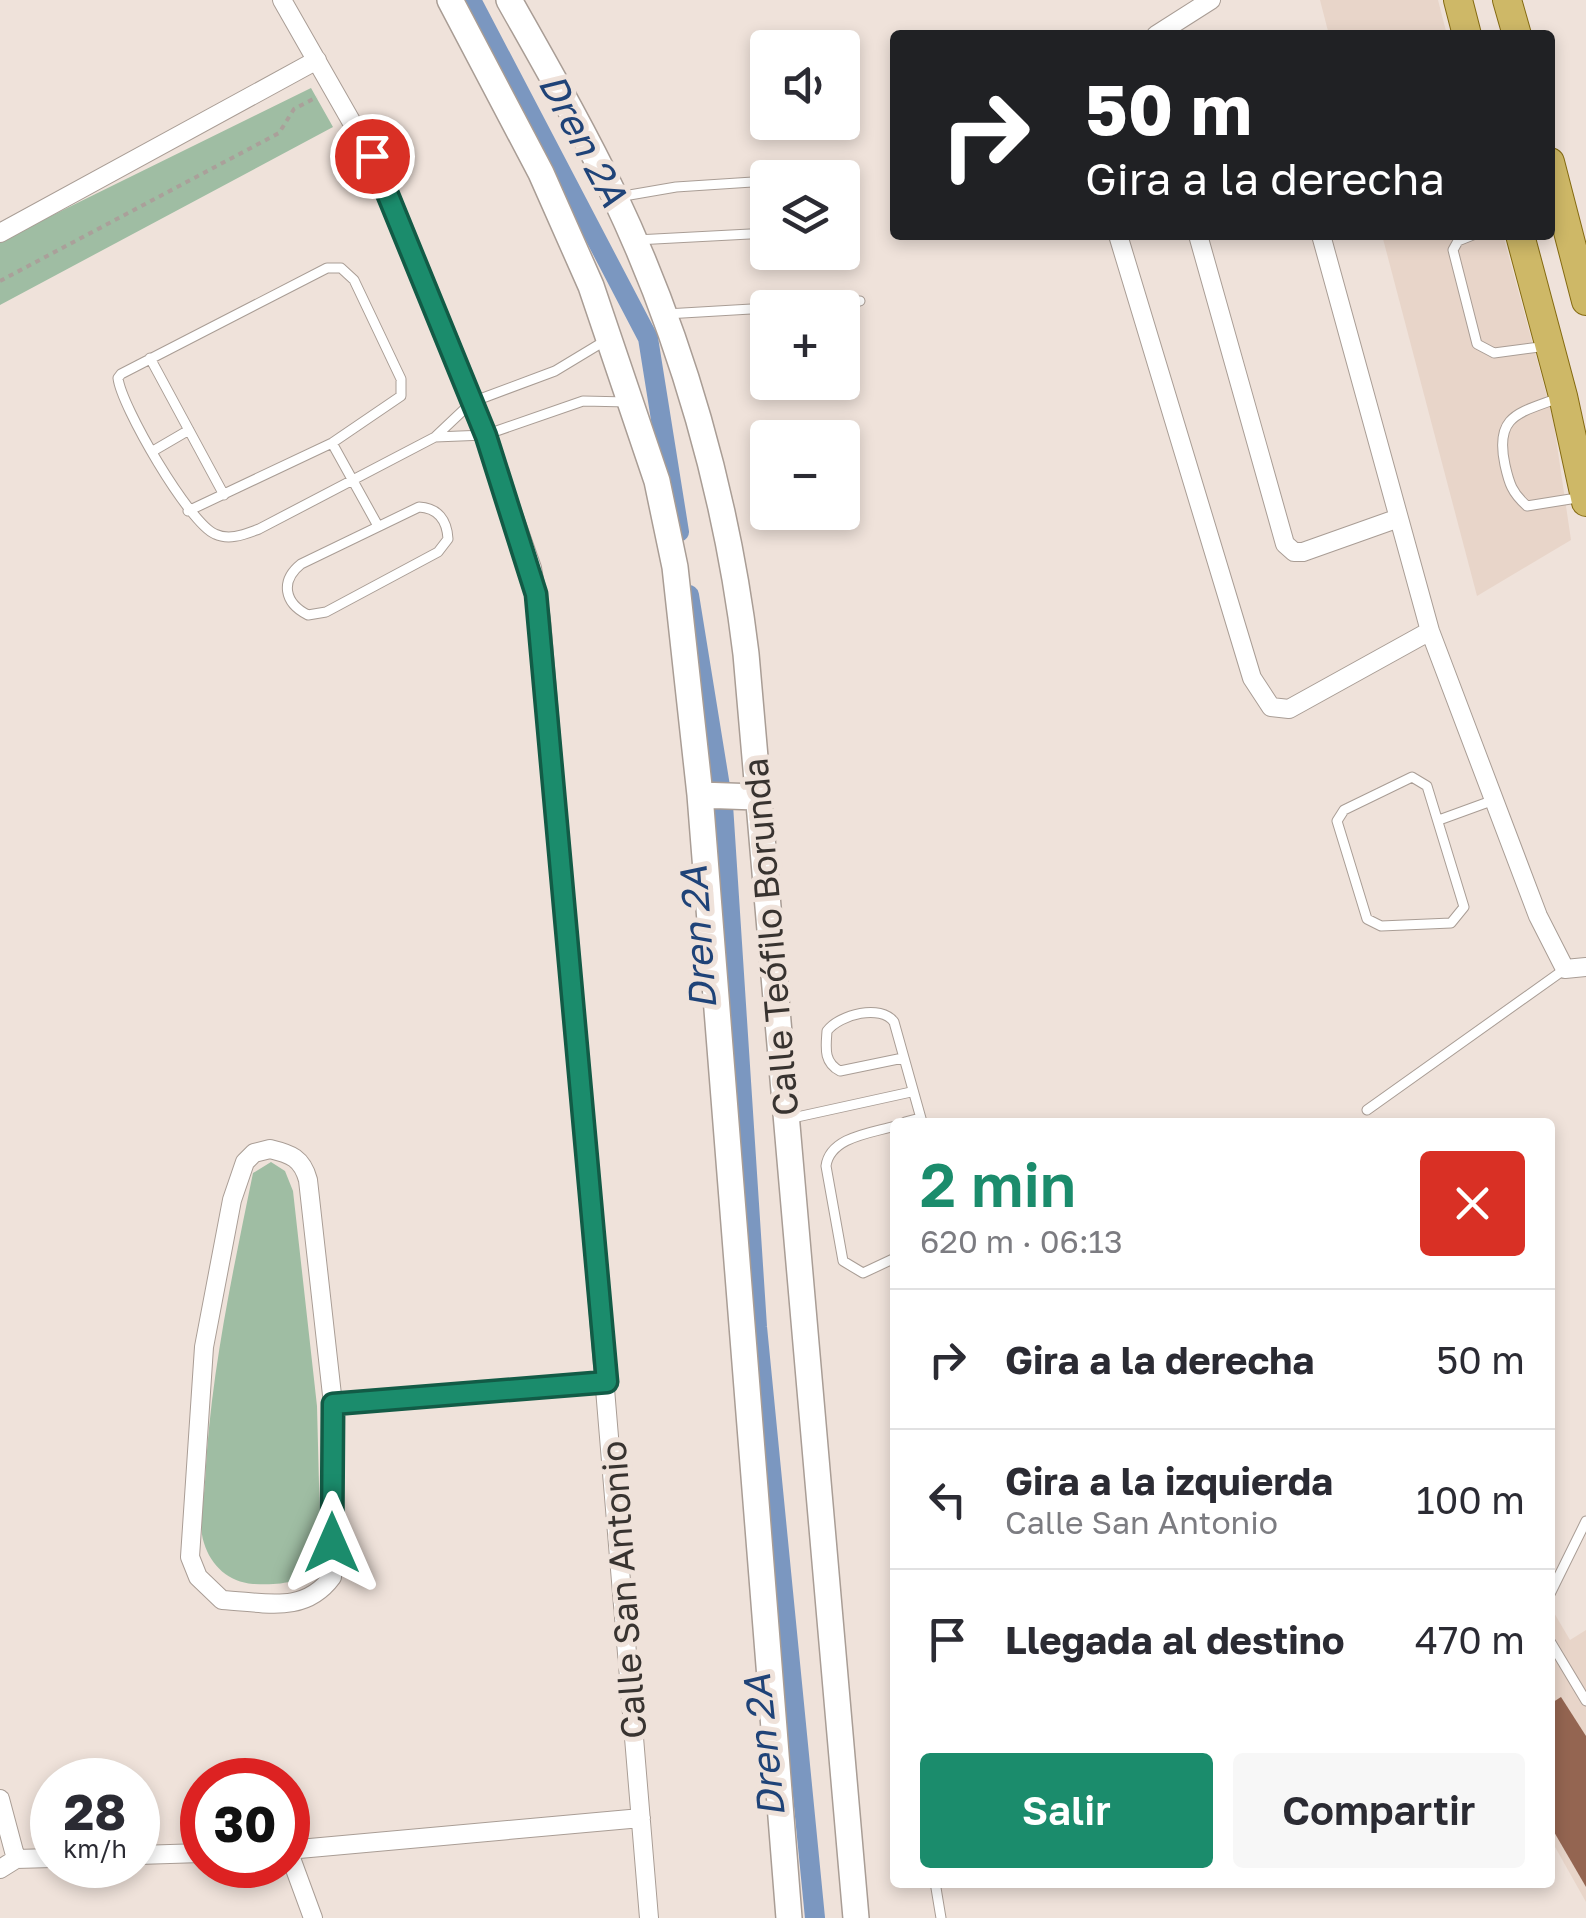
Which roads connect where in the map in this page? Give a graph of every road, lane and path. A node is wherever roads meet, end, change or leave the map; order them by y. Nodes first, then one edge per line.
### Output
1 (282, 0) edge
2 (450, 0) edge
3 (509, 0) edge
4 (1211, 0) edge
5 (1458, 0) edge
6 (1507, 0) edge
7 (1164, 30) edge
8 (1466, 30) edge
9 (1516, 30) edge
10 (318, 60) junction
11 (335, 89) junction
12 (1555, 181) edge
13 (750, 182) edge
14 (615, 197) junction
15 (0, 232) edge
16 (750, 234) edge
17 (634, 240) junction
18 (1120, 240) edge
19 (1199, 240) edge
20 (1324, 240) edge
21 (1462, 240) edge
22 (1521, 240) edge
23 (0, 281) edge
24 (1586, 302) edge
25 (750, 309) edge
26 (663, 314) junction
27 (610, 338) junction
28 (1550, 346) junction
29 (150, 358) junction
30 (1563, 396) junction
31 (472, 402) junction
32 (631, 402) junction
33 (189, 430) junction
34 (486, 436) junction
35 (435, 438) junction
36 (332, 443) junction
37 (152, 451) junction
38 (354, 481) junction
39 (224, 495) junction
40 (1586, 500) edge
41 (188, 512) junction
42 (1396, 519) junction
43 (378, 526) junction
44 (1430, 631) junction
45 (705, 795) junction
46 (750, 797) junction
47 (1494, 800) junction
48 (1439, 820) junction
49 (1586, 967) edge
50 (1565, 970) junction
51 (903, 1058) junction
52 (912, 1092) junction
53 (1367, 1110) dead end
54 (920, 1118) edge
55 (786, 1119) junction
56 (890, 1128) edge
57 (890, 1260) edge
58 (607, 1382) junction
59 (333, 1404) junction
60 (1586, 1522) edge
61 (1555, 1584) edge
62 (1555, 1649) edge
63 (1586, 1701) edge
64 (0, 1799) edge
65 (640, 1818) junction
66 (310, 1848) edge
67 (8, 1864) edge
68 (302, 1888) edge
69 (936, 1888) edge
70 (313, 1918) edge
71 (649, 1918) edge
72 (789, 1918) edge
73 (856, 1918) edge
74 (940, 1918) edge

1 - 10 street, Calle San Antonio
2 - 27 main road, Calle Teófilo Borunda
3 - 14 main road, Calle Teófilo Borunda
4 - 7 street
5 - 8 main road
6 - 9 main road
10 - 11 street, Calle San Antonio
10 - 15 street
11 - 23 path
11 - 31 street, Calle San Antonio
12 - 24 main road
13 - 14 lane
14 - 17 main road, Calle Teófilo Borunda
16 - 17 lane
17 - 26 main road, Calle Teófilo Borunda
18 - 44 street
19 - 42 street
20 - 42 street
21 - 28 lane
22 - 28 main road
25 - 26 lane
26 - 46 main road, Calle Teófilo Borunda
27 - 31 lane
27 - 32 main road, Calle Teófilo Borunda
28 - 30 main road
29 - 33 lane
29 - 36 lane
29 - 37 lane
30 - 40 main road
30 - 40 lane
31 - 34 street, Calle San Antonio
31 - 35 lane
32 - 34 lane
32 - 45 main road, Calle Teófilo Borunda
33 - 37 lane
33 - 39 lane
34 - 35 lane
34 - 58 street, Calle San Antonio
35 - 38 lane
36 - 38 lane
36 - 39 lane
37 - 41 lane
38 - 41 lane
38 - 43 lane
39 - 41 lane
42 - 44 street
43 - 43 lane
44 - 47 street
45 - 46 main road
45 - 72 main road, Calle Teófilo Borunda
46 - 55 main road, Calle Teófilo Borunda
47 - 48 lane
47 - 50 street
48 - 48 lane
49 - 50 street
50 - 53 lane
51 - 51 lane
51 - 52 lane
52 - 54 lane
52 - 55 lane
55 - 73 main road, Calle Teófilo Borunda
56 - 57 lane
58 - 59 street
58 - 65 street, Calle San Antonio
59 - 59 street
60 - 61 lane
62 - 63 lane
64 - 67 street
65 - 66 street
65 - 71 street, Calle San Antonio
68 - 70 street
69 - 74 lane

